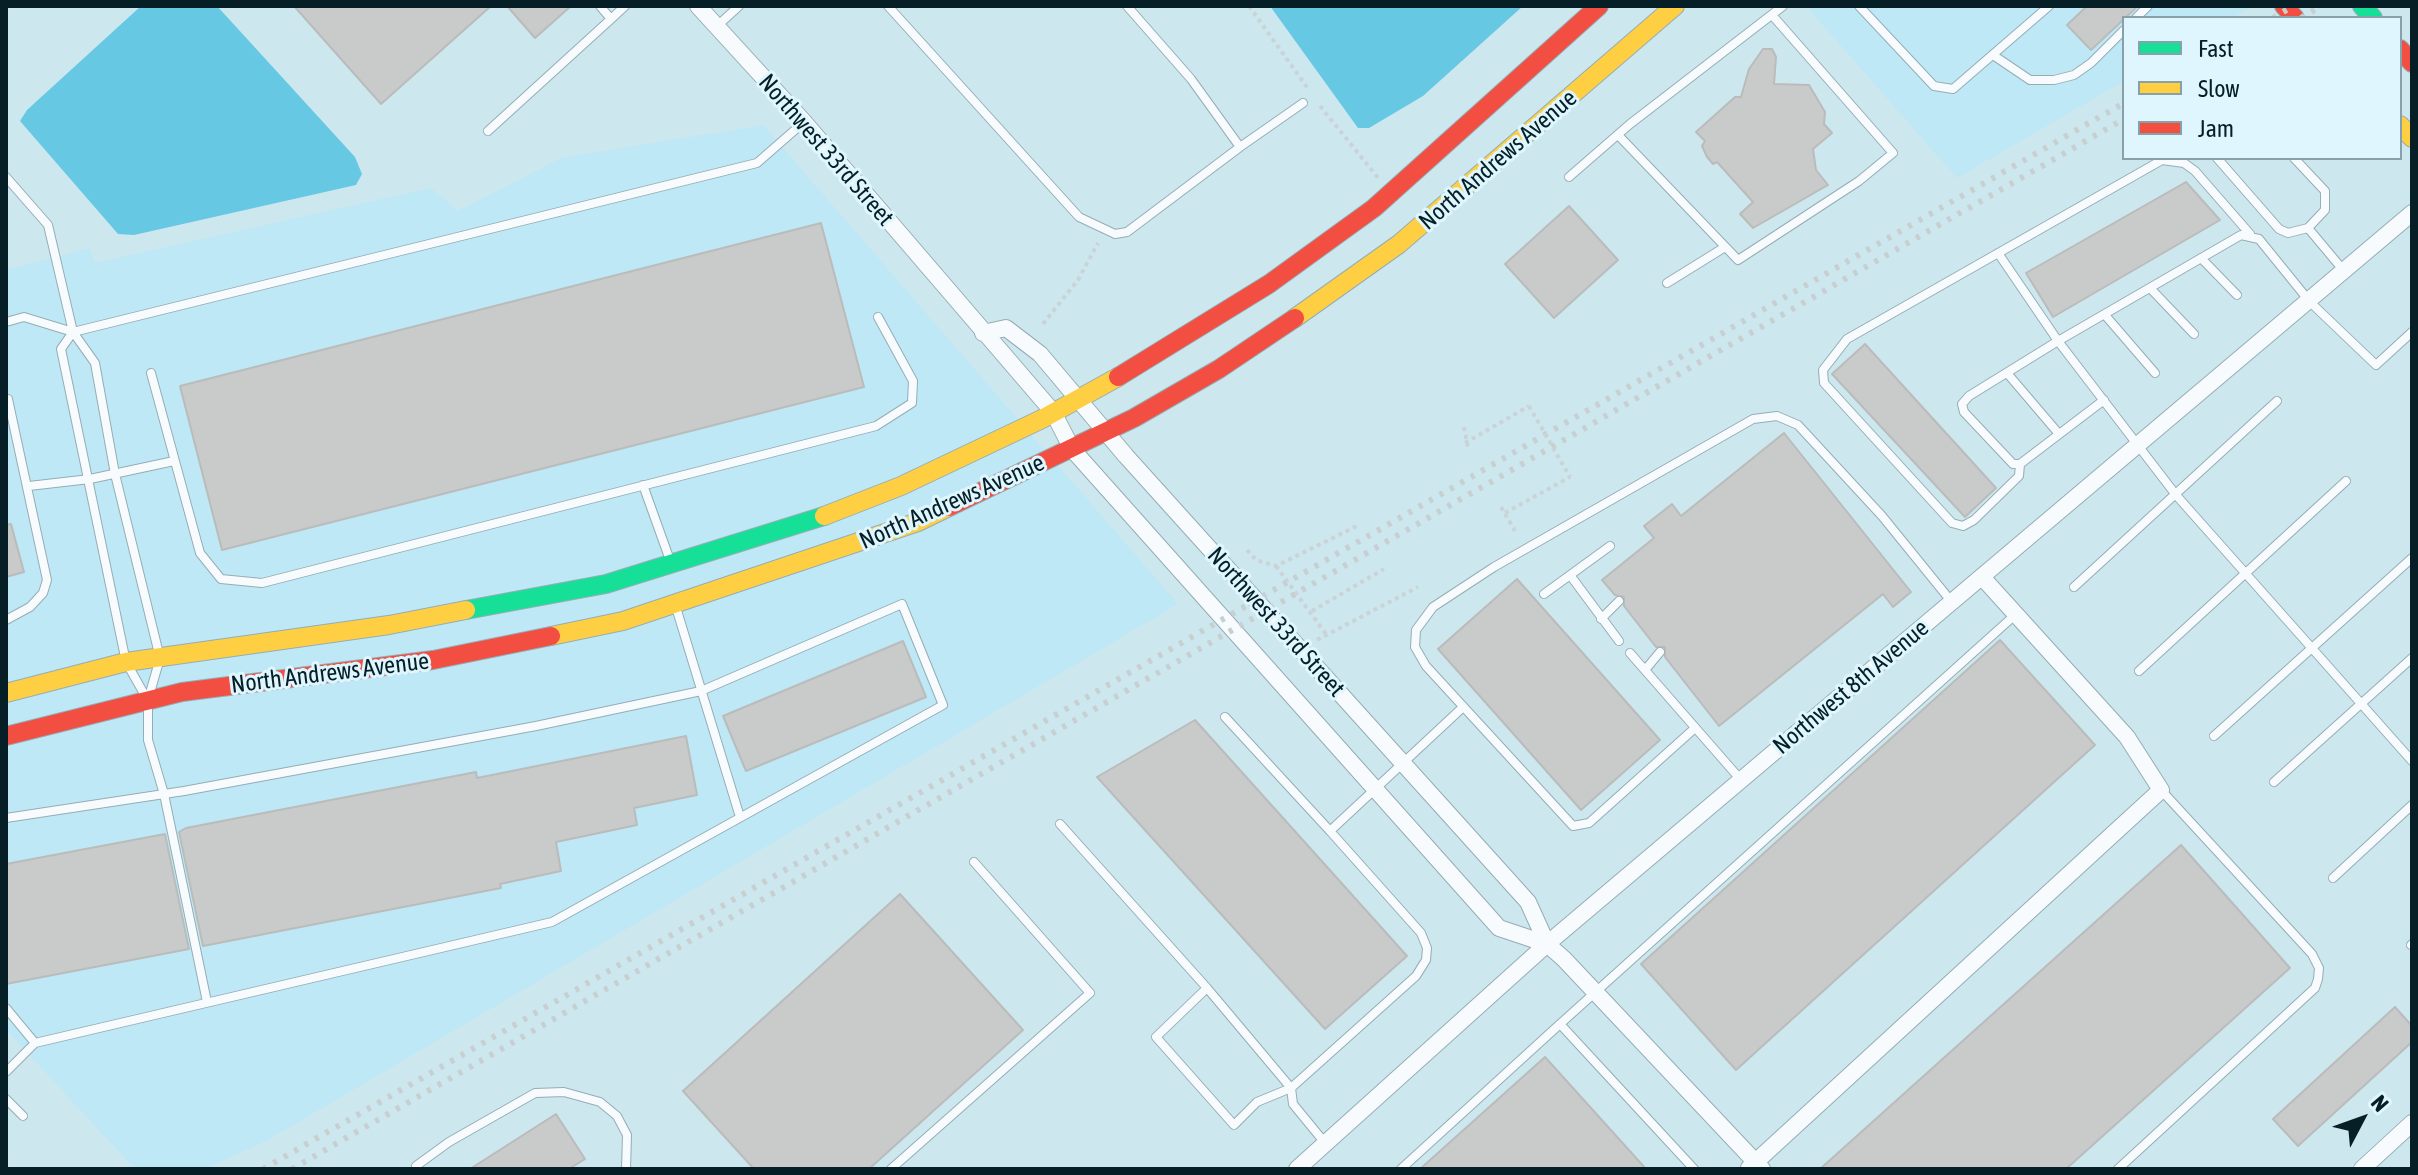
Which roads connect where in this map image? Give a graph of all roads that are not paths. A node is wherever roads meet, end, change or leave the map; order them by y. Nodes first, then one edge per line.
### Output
1 (600, 6) edge
2 (625, 6) edge
3 (698, 6) edge
4 (739, 6) edge
5 (888, 6) edge
6 (1127, 6) edge
7 (1599, 6) edge
8 (1675, 6) edge
9 (1783, 6) edge
10 (1859, 6) edge
11 (2049, 6) edge
12 (1772, 15) junction
13 (611, 19) junction
14 (716, 27) junction
15 (2122, 32) edge
16 (1993, 55) junction
17 (1303, 103) dead end
18 (804, 122) junction
19 (488, 131) dead end
20 (1618, 135) junction
21 (1240, 147) junction
22 (2219, 160) edge
23 (2296, 160) edge
24 (6, 177) edge
25 (1569, 177) dead end
26 (2412, 213) edge
27 (2308, 228) junction
28 (2250, 234) junction
29 (1725, 247) junction
30 (1998, 253) junction
31 (2201, 258) junction
32 (2344, 271) junction
33 (1667, 283) dead end
34 (2150, 288) junction
35 (2237, 295) dead end
36 (2310, 302) junction
37 (2105, 315) junction
38 (878, 317) dead end
39 (6, 322) edge
40 (73, 332) junction
41 (2412, 332) edge
42 (983, 333) junction
43 (2194, 334) dead end
44 (2058, 341) junction
45 (151, 373) dead end
46 (2007, 373) junction
47 (2155, 373) dead end
48 (1078, 398) junction
49 (8, 399) dead end
50 (2104, 400) junction
51 (2277, 401) dead end
52 (1053, 412) junction
53 (1104, 432) junction
54 (2059, 434) junction
55 (2138, 445) junction
56 (1072, 449) junction
57 (174, 461) junction
58 (2020, 464) junction
59 (115, 474) junction
60 (90, 479) junction
61 (2346, 481) dead end
62 (643, 485) junction
63 (29, 486) junction
64 (2176, 495) junction
65 (1610, 546) dead end
66 (2412, 558) edge
67 (671, 564) junction
68 (2244, 572) junction
69 (1570, 575) junction
70 (1982, 577) junction
71 (2074, 587) dead end
72 (1544, 594) dead end
73 (1619, 601) dead end
74 (1952, 602) junction
75 (675, 604) junction
76 (2016, 614) junction
77 (1601, 619) junction
78 (6, 620) edge
79 (1619, 641) dead end
80 (2311, 647) junction
81 (1660, 652) dead end
82 (1630, 653) dead end
83 (160, 658) junction
84 (2412, 658) edge
85 (126, 662) junction
86 (1645, 670) junction
87 (2139, 671) dead end
88 (701, 691) junction
89 (6, 693) edge
90 (148, 700) junction
91 (2361, 703) junction
92 (1462, 708) junction
93 (1225, 717) dead end
94 (1695, 728) junction
95 (6, 736) edge
96 (2214, 736) dead end
97 (2412, 761) edge
98 (1403, 763) junction
99 (1741, 780) junction
100 (2274, 782) dead end
101 (1375, 789) junction
102 (2161, 790) junction
103 (164, 794) junction
104 (2412, 805) edge
105 (740, 817) junction
106 (6, 818) edge
107 (1060, 824) dead end
108 (1330, 831) junction
109 (974, 862) dead end
110 (2333, 878) dead end
111 (1547, 944) junction
112 (1207, 988) junction
113 (1594, 991) junction
114 (207, 1002) junction
115 (6, 1008) edge
116 (1560, 1024) junction
117 (35, 1043) junction
118 (6, 1072) edge
119 (1291, 1088) junction
120 (6, 1099) edge
121 (23, 1116) dead end
122 (2412, 1123) edge
123 (1325, 1143) junction
124 (1755, 1167) edge
125 (418, 1169) edge
126 (626, 1169) edge
127 (891, 1169) edge
128 (1297, 1169) edge
129 (1401, 1169) edge
130 (1694, 1169) edge
131 (2118, 1169) edge
132 (2362, 1169) edge

1 - 13 lane
2 - 13 lane
3 - 14 street, Northwest 33rd Street
4 - 14 lane
5 - 21 lane
6 - 21 lane
7 - 48 street, North Andrews Avenue
8 - 53 street, North Andrews Avenue
9 - 12 lane
10 - 16 lane
11 - 16 lane
12 - 20 lane
12 - 29 lane
13 - 19 lane
14 - 18 street, Northwest 33rd Street
15 - 16 lane
17 - 21 lane
18 - 40 lane
18 - 42 street, Northwest 33rd Street
20 - 25 lane
20 - 29 lane
22 - 27 lane
23 - 27 lane
24 - 40 lane
26 - 32 street, Northwest 8th Avenue
27 - 32 lane
28 - 30 lane
28 - 31 lane
28 - 36 lane
29 - 33 lane
30 - 44 lane
30 - 58 lane
31 - 34 lane
31 - 35 lane
32 - 36 street, Northwest 8th Avenue
34 - 37 lane
34 - 43 lane
36 - 41 lane
36 - 55 street, Northwest 8th Avenue
37 - 44 lane
37 - 47 lane
38 - 62 lane
39 - 40 lane
40 - 59 lane
40 - 60 lane
42 - 48 street, Northwest 33rd Street
42 - 52 street, Northwest 33rd Street
44 - 46 lane
44 - 50 lane
45 - 57 lane
46 - 54 lane
46 - 58 lane
48 - 52 street, North Andrews Avenue
48 - 53 street, Northwest 33rd Street
49 - 63 lane
50 - 54 lane
50 - 55 lane
51 - 64 lane
52 - 56 street, Northwest 33rd Street
52 - 67 street, North Andrews Avenue
53 - 56 street, North Andrews Avenue
53 - 98 street, Northwest 33rd Street
54 - 58 lane
55 - 64 lane
55 - 70 street, Northwest 8th Avenue
56 - 75 street, North Andrews Avenue
56 - 101 street, Northwest 33rd Street
57 - 59 lane
57 - 62 lane
59 - 60 lane
59 - 83 lane
60 - 63 lane
60 - 85 lane
61 - 68 lane
62 - 67 lane
63 - 78 lane
64 - 68 lane
64 - 71 lane
65 - 69 lane
66 - 80 lane
67 - 83 street, North Andrews Avenue
68 - 80 lane
68 - 87 lane
69 - 72 lane
69 - 77 lane
70 - 74 street, Northwest 8th Avenue
70 - 76 street
73 - 77 lane
74 - 92 lane
74 - 99 street, Northwest 8th Avenue
75 - 88 lane
75 - 90 street, North Andrews Avenue
76 - 102 street
76 - 113 lane
77 - 79 lane
80 - 91 lane
80 - 96 lane
81 - 86 lane
82 - 86 lane
83 - 85 street, North Andrews Avenue
83 - 90 lane
84 - 91 lane
85 - 89 street, North Andrews Avenue
85 - 90 lane
86 - 94 lane
88 - 103 lane
88 - 105 lane
88 - 105 lane
90 - 95 street, North Andrews Avenue
90 - 103 lane
91 - 97 lane
91 - 100 lane
92 - 94 lane
92 - 98 lane
93 - 108 lane
94 - 99 lane
98 - 101 lane
98 - 111 street, Northwest 33rd Street
99 - 111 street, Northwest 8th Avenue
101 - 108 lane
101 - 111 street, Northwest 33rd Street
102 - 124 street
102 - 131 lane
103 - 106 lane
103 - 114 lane
104 - 110 lane
105 - 114 lane
107 - 112 lane
108 - 119 lane
109 - 127 lane
111 - 113 street, Northwest 33rd Street
111 - 123 street, Northwest 8th Avenue
112 - 119 lane
112 - 119 lane
113 - 116 lane
113 - 124 street, Northwest 33rd Street
114 - 117 lane
115 - 117 lane
116 - 129 lane
116 - 130 lane
117 - 118 lane
119 - 123 lane
120 - 121 lane
122 - 132 street
123 - 128 street, Northwest 8th Avenue
125 - 126 lane

